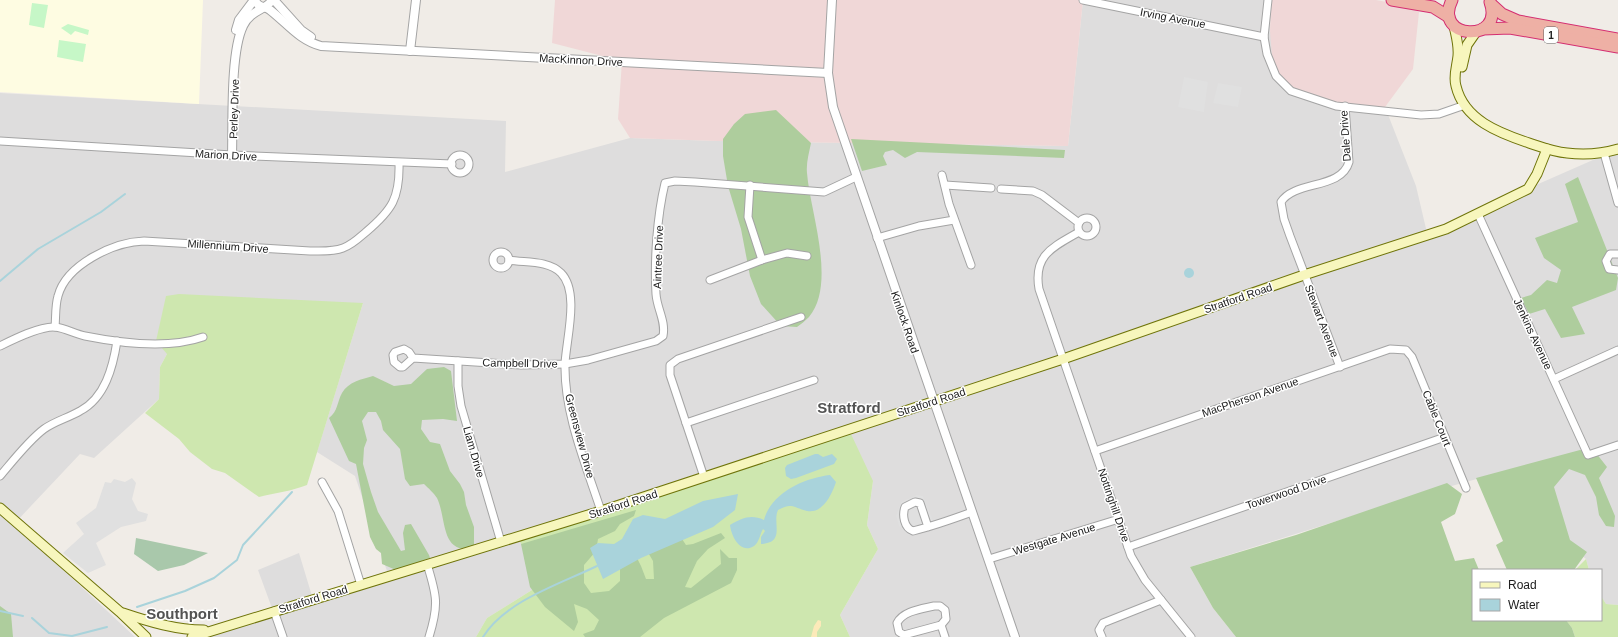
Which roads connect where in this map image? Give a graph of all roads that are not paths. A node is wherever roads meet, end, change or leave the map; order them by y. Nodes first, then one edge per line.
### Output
1 (254, 0) edge
2 (273, 0) edge
3 (416, 0) edge
4 (832, 0) edge
5 (1083, 0) edge
6 (1268, 0) edge
7 (1392, 0) edge
8 (1452, 0) edge
9 (1490, 2) edge
10 (264, 8) junction
11 (1452, 21) junction
12 (1479, 31) junction
13 (1264, 37) junction
14 (1618, 39) edge
15 (334, 47) junction
16 (1618, 48) edge
17 (410, 52) junction
18 (236, 63) junction
19 (828, 73) junction
20 (1464, 103) junction
21 (1345, 106) junction
22 (0, 142) edge
23 (1548, 149) junction
24 (1618, 149) edge
25 (1604, 153) junction
26 (232, 155) junction
27 (399, 163) junction
28 (452, 164) dead end
29 (942, 175) dead end
30 (856, 177) junction
31 (750, 185) junction
32 (945, 185) junction
33 (991, 188) dead end
34 (1001, 189) dead end
35 (1618, 203) edge
36 (1478, 214) junction
37 (954, 220) junction
38 (1078, 223) junction
39 (1079, 232) junction
40 (877, 238) junction
41 (1618, 254) edge
42 (807, 256) dead end
43 (509, 260) dead end
44 (762, 260) junction
45 (971, 265) dead end
46 (1618, 270) edge
47 (1304, 275) junction
48 (710, 280) dead end
49 (801, 317) dead end
50 (55, 327) junction
51 (664, 330) joint
52 (203, 337) dead end
53 (117, 341) junction
54 (0, 346) edge
55 (1406, 350) joint
56 (1618, 350) edge
57 (413, 358) dead end
58 (1063, 359) junction
59 (458, 361) junction
60 (565, 364) junction
61 (1340, 366) junction
62 (1554, 379) junction
63 (814, 380) dead end
64 (933, 402) junction
65 (686, 423) junction
66 (1445, 437) junction
67 (1618, 445) edge
68 (1095, 451) junction
69 (0, 476) edge
70 (704, 477) junction
71 (322, 482) dead end
72 (1466, 488) dead end
73 (0, 508) edge
74 (601, 511) junction
75 (972, 512) junction
76 (1118, 520) junction
77 (928, 527) dead end
78 (501, 542) junction
79 (1128, 547) junction
80 (989, 559) junction
81 (427, 564) junction
82 (361, 585) junction
83 (1161, 600) junction
84 (274, 611) junction
85 (120, 612) junction
86 (941, 625) junction
87 (216, 629) junction
88 (146, 637) edge
89 (192, 637) edge
90 (283, 637) edge
91 (429, 637) edge
92 (945, 637) edge
93 (1015, 637) edge
94 (1102, 637) edge
95 (1191, 637) edge

1 - 10 street, MacKinnon Drive
1 - 18 street, Perley Drive
2 - 10 street, Perley Drive
2 - 15 street, MacKinnon Drive
3 - 17 street
4 - 19 street, Kinlock Road
5 - 13 street, Irving Avenue
6 - 13 street, Dale Drive
7 - 11 highway
8 - 11 highway
9 - 12 highway
9 - 14 highway, 1
10 - 15 street, MacKinnon Drive
10 - 18 street, Perley Drive
11 - 12 highway
11 - 20 main road
12 - 16 highway, 1
12 - 20 main road
13 - 21 street, Dale Drive
15 - 17 street, MacKinnon Drive
17 - 19 street, MacKinnon Drive
18 - 26 street, Perley Drive
19 - 30 street, Kinlock Road
20 - 21 street
20 - 23 main road
21 - 47 street, Dale Drive
22 - 26 street, Marion Drive
23 - 25 main road
23 - 36 main road, Stratford Road
24 - 25 main road
25 - 35 street
26 - 27 street, Marion Drive
27 - 28 street, Marion Drive
27 - 50 street, Millennium Drive
29 - 32 street
30 - 31 street
30 - 40 street, Kinlock Road
31 - 44 street
31 - 51 street, Aintree Drive
32 - 33 street
32 - 37 street
34 - 38 street
36 - 47 main road, Stratford Road
36 - 62 street, Jenkins Avenue
37 - 40 street
37 - 45 street
38 - 39 street
38 - 39 street
39 - 58 street, Nottinghill Drive
40 - 64 street, Kinlock Road
41 - 46 street
42 - 44 street
43 - 60 street, Greensview Drive
44 - 48 street
47 - 58 main road, Stratford Road
47 - 61 street, Stewart Avenue
49 - 65 street
50 - 53 street
50 - 54 street
51 - 60 street, Campbell Drive
52 - 53 street
53 - 69 street
55 - 61 street, MacPherson Avenue
55 - 66 street, Cable Court
56 - 62 street
57 - 59 street, Campbell Drive
58 - 64 main road, Stratford Road
58 - 68 street, Nottinghill Drive
59 - 60 street, Campbell Drive
59 - 78 street, Liam Drive
60 - 74 street, Greensview Drive
61 - 68 street, MacPherson Avenue
62 - 67 street, Jenkins Avenue
63 - 65 street
64 - 70 main road, Stratford Road
64 - 75 street, Kinlock Road
65 - 70 street
66 - 72 street, Cable Court
66 - 79 street, Towerwood Drive
68 - 76 street, Nottinghill Drive
70 - 74 main road, Stratford Road
71 - 82 street
73 - 85 main road
74 - 78 main road, Stratford Road
75 - 77 street
75 - 80 street, Kinlock Road
76 - 79 street, Nottinghill Drive
76 - 80 street, Westgate Avenue
78 - 81 main road, Stratford Road
79 - 83 street, Nottinghill Drive
80 - 93 street, Kinlock Road
81 - 82 main road, Stratford Road
81 - 91 street
82 - 84 main road, Stratford Road
83 - 94 street
83 - 95 street, Nottinghill Drive
84 - 87 main road, Stratford Road
84 - 90 street
85 - 87 main road
85 - 88 main road
86 - 86 street
86 - 92 street
87 - 89 main road, Stratford Road

